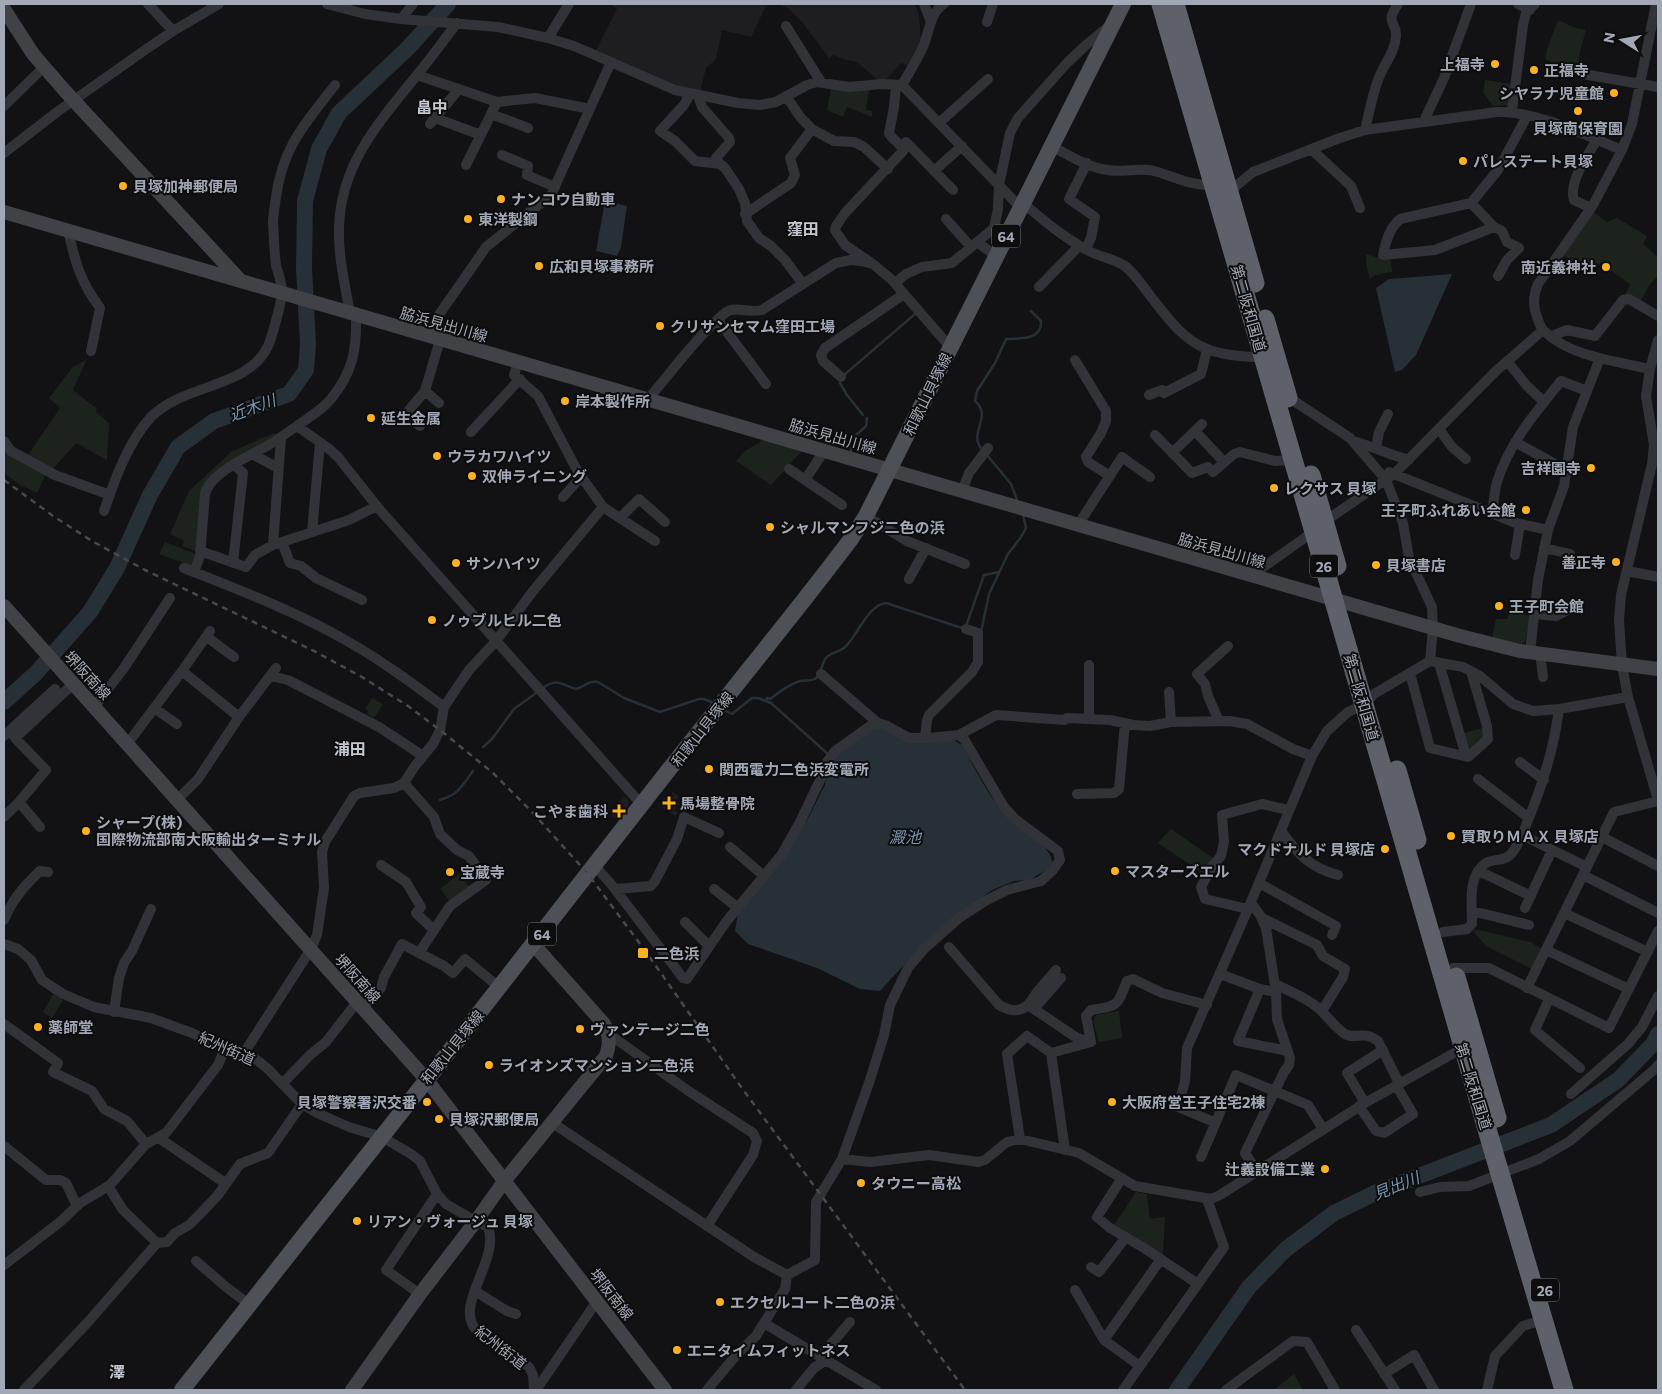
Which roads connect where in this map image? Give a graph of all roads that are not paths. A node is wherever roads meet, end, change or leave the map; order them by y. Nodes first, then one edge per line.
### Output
1 (148, 4) edge
2 (326, 4) edge
3 (413, 4) edge
4 (569, 4) edge
5 (924, 4) edge
6 (944, 4) edge
7 (994, 4) edge
8 (1123, 4) edge
9 (1161, 4) edge
10 (1175, 4) edge
11 (1398, 4) edge
12 (1471, 4) edge
13 (1518, 4) edge
14 (1656, 4) edge
15 (216, 5) edge
16 (1532, 7) edge
17 (4, 9) edge
18 (404, 19) junction
19 (931, 22) junction
20 (987, 22) dead end
21 (1114, 23) junction
22 (455, 24) junction
23 (786, 26) dead end
24 (173, 31) junction
25 (548, 38) junction
26 (611, 62) junction
27 (44, 67) junction
28 (1583, 74) dead end
29 (417, 75) junction
30 (988, 79) dead end
31 (821, 82) junction
32 (1639, 82) junction
33 (335, 86) dead end
34 (899, 86) junction
35 (1658, 87) edge
36 (459, 89) junction
37 (694, 95) junction
38 (786, 96) junction
39 (74, 101) junction
40 (497, 102) junction
41 (4, 106) edge
42 (590, 109) junction
43 (1512, 111) junction
44 (491, 114) junction
45 (1528, 116) junction
46 (1424, 121) junction
47 (939, 123) junction
48 (528, 128) dead end
49 (812, 129) junction
50 (1365, 130) junction
51 (481, 135) junction
52 (1597, 140) junction
53 (962, 146) junction
54 (1051, 146) junction
55 (902, 147) junction
56 (5, 149) edge
57 (1311, 149) junction
58 (1622, 150) junction
59 (502, 155) dead end
60 (1087, 163) junction
61 (720, 164) junction
62 (466, 165) dead end
63 (888, 168) junction
64 (934, 171) junction
65 (999, 185) junction
66 (555, 187) junction
67 (1221, 189) junction
68 (953, 190) dead end
69 (1471, 203) junction
70 (1021, 205) junction
71 (1360, 208) dead end
72 (1591, 208) junction
73 (4, 212) edge
74 (745, 214) junction
75 (946, 219) dead end
76 (1494, 227) junction
77 (68, 230) junction
78 (974, 244) junction
79 (848, 246) junction
80 (1082, 247) junction
81 (996, 256) junction
82 (843, 261) junction
83 (873, 264) junction
84 (1498, 276) dead end
85 (242, 282) junction
86 (894, 283) junction
87 (802, 284) junction
88 (1039, 287) dead end
89 (282, 293) junction
90 (904, 294) junction
91 (350, 313) junction
92 (1658, 316) edge
93 (718, 320) junction
94 (1548, 333) junction
95 (425, 335) junction
96 (440, 340) junction
97 (1658, 340) edge
98 (950, 347) junction
99 (1207, 350) junction
100 (91, 351) dead end
101 (1263, 358) junction
102 (1600, 358) junction
103 (1075, 360) dead end
104 (1507, 361) junction
105 (518, 362) junction
106 (1652, 372) edge
107 (840, 377) dead end
108 (520, 380) junction
109 (766, 384) dead end
110 (425, 391) junction
111 (1587, 391) junction
112 (1149, 395) dead end
113 (1288, 397) junction
114 (648, 399) junction
115 (1544, 402) junction
116 (439, 403) dead end
117 (1388, 414) dead end
118 (297, 426) junction
119 (420, 426) dead end
120 (472, 427) dead end
121 (1438, 429) junction
122 (1155, 435) dead end
123 (280, 438) junction
124 (4, 441) edge
125 (1352, 441) junction
126 (320, 442) junction
127 (1515, 442) junction
128 (1656, 445) edge
129 (988, 448) dead end
130 (1376, 448) junction
131 (824, 451) junction
132 (1172, 453) junction
133 (252, 454) junction
134 (1466, 459) dead end
135 (1294, 460) junction
136 (1409, 460) junction
137 (1224, 462) junction
138 (234, 465) junction
139 (278, 468) junction
140 (789, 469) dead end
141 (889, 470) junction
142 (1566, 470) junction
143 (1110, 476) junction
144 (581, 477) junction
145 (1150, 477) dead end
146 (1390, 477) junction
147 (805, 480) junction
148 (962, 491) junction
149 (110, 495) junction
150 (563, 496) dead end
151 (842, 504) dead end
152 (377, 506) junction
153 (603, 507) junction
154 (104, 511) dead end
155 (1492, 513) junction
156 (866, 516) junction
157 (620, 518) junction
158 (665, 522) dead end
159 (1078, 524) junction
160 (1520, 524) junction
161 (1319, 527) junction
162 (1548, 530) junction
163 (312, 532) junction
164 (655, 541) dead end
165 (278, 544) junction
166 (926, 548) junction
167 (1544, 548) junction
168 (200, 551) junction
169 (1570, 554) dead end
170 (1516, 556) dead end
171 (233, 563) junction
172 (965, 564) dead end
173 (184, 568) dead end
174 (1627, 571) junction
175 (194, 572) junction
176 (1252, 575) junction
177 (1658, 577) edge
178 (909, 579) dead end
179 (170, 598) dead end
180 (362, 600) dead end
181 (1341, 601) junction
182 (1579, 604) dead end
183 (4, 606) edge
184 (1534, 614) junction
185 (1433, 628) junction
186 (966, 629) dead end
187 (496, 641) junction
188 (1228, 646) dead end
189 (1535, 653) junction
190 (234, 657) dead end
191 (1434, 662) junction
192 (1622, 664) junction
193 (1089, 665) dead end
194 (1658, 669) edge
195 (182, 671) junction
196 (1471, 671) junction
197 (1410, 673) junction
198 (821, 674) dead end
199 (1542, 677) dead end
200 (70, 680) junction
201 (55, 689) dead end
202 (1169, 692) dead end
203 (1628, 697) junction
204 (1369, 699) junction
205 (95, 706) junction
206 (444, 707) junction
207 (154, 708) junction
208 (1559, 709) junction
209 (239, 717) junction
210 (1089, 719) junction
211 (1219, 721) junction
212 (1171, 722) junction
213 (878, 723) junction
214 (1125, 723) junction
215 (176, 724) dead end
216 (959, 735) junction
217 (4, 736) edge
218 (925, 738) junction
219 (128, 743) junction
220 (422, 756) junction
221 (1312, 756) junction
222 (1466, 756) junction
223 (1520, 762) dead end
224 (1478, 779) dead end
225 (1544, 780) junction
226 (1655, 780) edge
227 (404, 783) junction
228 (1077, 794) dead end
229 (178, 799) junction
230 (1658, 801) edge
231 (19, 802) junction
232 (642, 805) junction
233 (1289, 810) junction
234 (4, 817) edge
235 (1529, 818) junction
236 (40, 827) dead end
237 (1281, 831) junction
238 (719, 833) dead end
239 (1522, 835) junction
240 (1602, 837) junction
241 (730, 847) dead end
242 (1552, 850) junction
243 (381, 865) dead end
244 (595, 866) junction
245 (1658, 866) edge
246 (1479, 871) junction
247 (1585, 871) junction
248 (48, 872) dead end
249 (1338, 875) dead end
250 (764, 876) junction
251 (1259, 883) junction
252 (714, 889) dead end
253 (615, 890) junction
254 (1531, 896) junction
255 (1249, 906) junction
256 (738, 908) junction
257 (1525, 908) dead end
258 (151, 909) dead end
259 (1472, 911) junction
260 (1564, 913) junction
261 (1658, 913) edge
262 (1262, 918) junction
263 (4, 920) edge
264 (685, 922) dead end
265 (1528, 925) dead end
266 (434, 930) junction
267 (1658, 931) edge
268 (1443, 932) junction
269 (1332, 935) dead end
270 (4, 944) edge
271 (534, 944) junction
272 (709, 946) junction
273 (949, 947) dead end
274 (311, 949) junction
275 (1546, 950) junction
276 (1648, 952) junction
277 (419, 953) junction
278 (1453, 968) junction
279 (1058, 974) dead end
280 (1220, 974) junction
281 (500, 988) junction
282 (1276, 988) junction
283 (1527, 988) junction
284 (1260, 989) junction
285 (1629, 989) junction
286 (1658, 996) edge
287 (1549, 998) junction
288 (360, 1005) junction
289 (1207, 1005) junction
290 (1031, 1007) junction
291 (1322, 1011) junction
292 (114, 1012) junction
293 (4, 1024) edge
294 (610, 1034) junction
295 (1091, 1042) junction
296 (1463, 1048) junction
297 (225, 1049) junction
298 (1288, 1050) junction
299 (1383, 1050) junction
300 (1051, 1053) junction
301 (244, 1054) junction
302 (1658, 1065) edge
303 (1580, 1068) dead end
304 (426, 1079) junction
305 (282, 1084) junction
306 (1398, 1084) junction
307 (1275, 1091) junction
308 (1571, 1094) dead end
309 (302, 1104) junction
310 (1362, 1104) junction
311 (551, 1122) junction
312 (1214, 1122) junction
313 (1493, 1126) junction
314 (1323, 1129) junction
315 (382, 1137) junction
316 (159, 1138) junction
317 (1020, 1139) junction
318 (146, 1144) junction
319 (4, 1146) edge
320 (1065, 1150) junction
321 (1200, 1157) dead end
322 (842, 1159) junction
323 (1257, 1172) junction
324 (1122, 1178) junction
325 (505, 1180) junction
326 (225, 1184) junction
327 (108, 1186) junction
328 (1511, 1190) junction
329 (1420, 1192) dead end
330 (436, 1194) junction
331 (1208, 1199) junction
332 (77, 1206) junction
333 (476, 1221) junction
334 (707, 1226) junction
335 (1126, 1237) junction
336 (157, 1243) junction
337 (1161, 1259) junction
338 (196, 1261) dead end
339 (4, 1265) edge
340 (1092, 1267) dead end
341 (787, 1275) junction
342 (1198, 1284) junction
343 (1075, 1290) dead end
344 (476, 1291) junction
345 (420, 1294) junction
346 (597, 1300) junction
347 (250, 1305) junction
348 (516, 1314) dead end
349 (1543, 1320) junction
350 (850, 1322) dead end
351 (764, 1323) junction
352 (1356, 1330) dead end
353 (1104, 1340) junction
354 (823, 1358) junction
355 (1140, 1366) junction
356 (1384, 1374) junction
357 (24, 1390) edge
358 (182, 1390) edge
359 (352, 1390) edge
360 (535, 1390) edge
361 (665, 1390) edge
362 (707, 1390) edge
363 (796, 1390) edge
364 (876, 1390) edge
365 (1123, 1390) edge
366 (1226, 1390) edge
367 (1335, 1390) edge
368 (1395, 1390) edge
369 (1434, 1390) edge
370 (1487, 1390) edge
371 (1564, 1390) edge
372 (1577, 1390) edge

1 - 24 street
2 - 18 street
3 - 18 street
4 - 25 street
5 - 19 street
6 - 19 street
7 - 20 street
8 - 21 main road, 和歌山貝塚線 / 64
9 - 67 highway, 第二阪和国道 / 26
10 - 67 highway, 第二阪和国道 / 26
11 - 50 street
12 - 46 street
13 - 16 street
14 - 32 street
15 - 24 street
16 - 43 street
17 - 27 street
18 - 22 street
19 - 34 street
21 - 54 main road, 和歌山貝塚線 / 64
21 - 65 street
22 - 25 street
22 - 29 street
23 - 31 street
24 - 39 street
25 - 26 street
26 - 37 street
26 - 42 street
27 - 39 street
27 - 41 street
28 - 32 street
29 - 36 street
29 - 91 street
30 - 47 street
31 - 34 street
31 - 38 street
32 - 35 street
32 - 58 street
33 - 89 street
34 - 47 street
34 - 55 street
36 - 40 street
36 - 51 street
37 - 38 street
37 - 61 street
37 - 61 street
38 - 49 street
39 - 56 street
39 - 85 street
40 - 42 street
40 - 44 street
42 - 66 street
43 - 45 street
43 - 46 street
44 - 48 street
44 - 51 street
45 - 52 street
45 - 69 street
46 - 50 street
47 - 53 street
49 - 63 street
49 - 74 street
50 - 57 street
51 - 62 street
52 - 58 street
52 - 72 street
53 - 64 street
53 - 65 street
54 - 60 street
54 - 70 main road, 和歌山貝塚線 / 64
55 - 63 street
55 - 64 street
57 - 67 street
57 - 71 street
58 - 72 street
59 - 66 street
60 - 67 street
60 - 80 street
61 - 74 street
63 - 79 street
64 - 68 street
65 - 70 street
65 - 78 street
66 - 95 street
67 - 101 highway, 第二阪和国道 / 26
67 - 113 highway, 第二阪和国道 / 26
69 - 76 street
69 - 76 street
70 - 80 street
70 - 81 main road, 和歌山貝塚線 / 64
72 - 94 street
73 - 77 street, 脇浜見出川線
74 - 87 street
75 - 78 street
76 - 84 street
77 - 85 street, 脇浜見出川線
77 - 100 street
78 - 81 street
78 - 86 street
79 - 82 street
79 - 83 street
80 - 88 street
80 - 99 street
81 - 98 main road, 和歌山貝塚線 / 64
82 - 83 street
82 - 87 street
83 - 86 street
85 - 89 street, 脇浜見出川線
86 - 90 street
87 - 93 street
89 - 91 street, 脇浜見出川線
89 - 149 street
90 - 98 street
90 - 107 street
91 - 95 street, 脇浜見出川線
91 - 118 street
92 - 94 street
93 - 109 street
93 - 114 street
94 - 102 street
94 - 104 street
95 - 96 street, 脇浜見出川線
96 - 105 street, 脇浜見出川線
96 - 110 street
97 - 106 street
98 - 141 main road, 和歌山貝塚線 / 64
99 - 101 street
99 - 112 street
101 - 135 highway, 第二阪和国道 / 26
102 - 106 street
102 - 111 street
103 - 143 street
104 - 115 street
104 - 121 street
105 - 108 street
105 - 114 street, 脇浜見出川線
106 - 128 street
108 - 120 street
108 - 144 street
110 - 116 street
110 - 119 street
111 - 115 street
111 - 142 street
113 - 125 street
113 - 161 highway, 第二阪和国道 / 26
114 - 131 street, 脇浜見出川線
115 - 127 street
117 - 130 street
118 - 123 street
118 - 126 street
121 - 134 street
121 - 136 street
122 - 132 street
123 - 133 street
123 - 139 street
124 - 149 street
125 - 130 street
125 - 146 street
126 - 152 street
126 - 163 street
127 - 142 street
127 - 155 street
128 - 174 street
129 - 148 street
130 - 136 street
131 - 141 street, 脇浜見出川線
131 - 147 street
132 - 137 street
132 - 137 street
133 - 138 street
133 - 139 street
135 - 137 street
135 - 161 highway, 第二阪和国道 / 26
136 - 146 street
138 - 168 street
138 - 171 street
139 - 165 street
140 - 147 street
141 - 148 street, 脇浜見出川線
141 - 156 main road, 和歌山貝塚線 / 64
142 - 162 street
143 - 145 street
143 - 159 street
144 - 150 street
144 - 153 street
146 - 155 street
146 - 161 street
146 - 185 street
147 - 151 street
148 - 159 street, 脇浜見出川線
149 - 154 street
152 - 163 street
152 - 187 street
153 - 157 street
153 - 187 street
155 - 160 street
156 - 166 street
156 - 232 main road, 和歌山貝塚線 / 64
157 - 158 street
157 - 164 street
159 - 176 street, 脇浜見出川線
160 - 162 street
160 - 170 street
161 - 176 street
161 - 181 highway, 第二阪和国道 / 26
162 - 167 street
163 - 165 street
165 - 171 street
165 - 180 street
166 - 172 street
166 - 178 street
167 - 169 street
167 - 184 street
168 - 171 street
168 - 175 street
173 - 175 street
174 - 177 street
174 - 192 street
175 - 206 street
176 - 181 street, 脇浜見出川線
179 - 205 street
181 - 185 street, 脇浜見出川線
181 - 204 highway, 第二阪和国道 / 26
182 - 184 street
183 - 200 street, 堺阪南線
184 - 189 street
185 - 189 street, 脇浜見出川線
185 - 191 street
186 - 218 street
187 - 206 street
187 - 232 street
188 - 211 street
189 - 192 street, 脇浜見出川線
189 - 199 street
190 - 195 street
191 - 196 street
191 - 197 street
191 - 222 street
192 - 194 street, 脇浜見出川線
192 - 203 street
193 - 210 street
195 - 207 street
195 - 209 street
196 - 208 street
196 - 222 street
197 - 204 street
197 - 222 street
198 - 213 street
200 - 205 street, 堺阪南線
200 - 231 street
201 - 217 street
202 - 212 street
203 - 208 street
203 - 226 street
204 - 221 street
204 - 268 highway, 第二阪和国道 / 26
204 - 296 highway, 第二阪和国道 / 26
205 - 219 street, 堺阪南線
206 - 220 street
207 - 215 street
207 - 219 street
208 - 225 street
209 - 220 street
209 - 229 street
210 - 214 street
210 - 216 street
211 - 212 street
211 - 221 street
212 - 214 street
213 - 218 street
213 - 250 street
214 - 228 street
216 - 218 street
216 - 322 street
219 - 229 street, 堺阪南線
220 - 227 street
221 - 233 street
223 - 225 street
224 - 235 street
225 - 235 street
226 - 230 street
227 - 266 street
227 - 274 street
229 - 274 street, 堺阪南線
230 - 240 street
231 - 234 street
231 - 236 street
232 - 244 main road, 和歌山貝塚線 / 64
233 - 237 street
233 - 255 street
235 - 239 street
237 - 249 street
237 - 251 street
238 - 253 street
239 - 242 street
239 - 246 street
240 - 245 street
240 - 247 street
241 - 250 street
242 - 247 street
242 - 254 street
243 - 266 street
244 - 253 street
244 - 271 main road, 和歌山貝塚線 / 64
246 - 254 street
246 - 259 street
247 - 260 street
247 - 261 street
248 - 263 street
250 - 256 street
251 - 255 street
251 - 269 street
252 - 256 street
253 - 272 street
254 - 257 street
255 - 262 street
255 - 280 street
256 - 272 street
258 - 292 street
259 - 265 street
259 - 268 street
260 - 275 street
260 - 276 street
262 - 282 street
262 - 291 street
264 - 272 street
266 - 277 street
267 - 276 street
268 - 278 highway, 第二阪和国道 / 26
270 - 292 street, 紀州街道
271 - 281 main road, 和歌山貝塚線 / 64
271 - 294 street
273 - 290 street
274 - 288 street, 堺阪南線
274 - 301 street
275 - 283 street
275 - 285 street
276 - 285 street
277 - 281 street
277 - 288 street
278 - 283 street
278 - 313 highway, 第二阪和国道 / 26
279 - 290 street
280 - 284 street
280 - 289 street
281 - 304 main road, 和歌山貝塚線 / 64
282 - 284 street
282 - 291 street
282 - 298 street
283 - 287 street
284 - 298 street
285 - 287 street
286 - 308 street
287 - 303 street
288 - 304 street, 堺阪南線
288 - 305 street
289 - 295 street
289 - 312 street
290 - 295 street
291 - 299 street
292 - 297 street, 紀州街道
293 - 318 street
294 - 311 street
294 - 334 street
295 - 300 street
296 - 306 street
296 - 313 highway, 第二阪和国道 / 26
297 - 301 street, 紀州街道
297 - 316 street
298 - 307 street
299 - 306 street
299 - 310 street
300 - 317 street
300 - 320 street
301 - 305 street, 紀州街道
302 - 329 street
304 - 315 main road, 和歌山貝塚線 / 64
304 - 325 street, 堺阪南線
305 - 309 street, 紀州街道
306 - 310 street
306 - 310 street
307 - 312 street
307 - 314 street
307 - 323 street
309 - 315 street, 紀州街道
309 - 326 street
310 - 314 street
311 - 325 street
311 - 334 street
312 - 321 street
313 - 328 highway, 第二阪和国道 / 26
314 - 323 street
315 - 330 street, 紀州街道
315 - 347 main road, 和歌山貝塚線 / 64
316 - 318 street
316 - 326 street
317 - 320 street
317 - 322 street
318 - 327 street
319 - 332 street
320 - 324 street
322 - 341 street
323 - 331 street
324 - 331 street
324 - 335 street
325 - 333 street
325 - 346 street, 堺阪南線
326 - 336 street
327 - 332 street
327 - 336 street
328 - 349 highway, 第二阪和国道 / 26
328 - 372 highway, 第二阪和国道 / 26
330 - 333 street, 紀州街道
330 - 345 street
331 - 342 street
332 - 339 street
333 - 344 street, 紀州街道
333 - 345 street
334 - 341 street
335 - 337 street
335 - 340 street
336 - 357 street
337 - 342 street
337 - 353 street
338 - 347 street
341 - 351 street
342 - 355 street
343 - 353 street
344 - 348 street
344 - 360 street, 紀州街道
345 - 359 street
346 - 360 street
346 - 361 street, 堺阪南線
347 - 358 main road, 和歌山貝塚線 / 64
349 - 370 street
349 - 371 highway, 第二阪和国道 / 26
350 - 354 street
351 - 354 street
351 - 362 street
352 - 356 street
353 - 355 street
354 - 363 street
354 - 364 street
355 - 365 street
356 - 368 street
356 - 369 street
366 - 367 street

